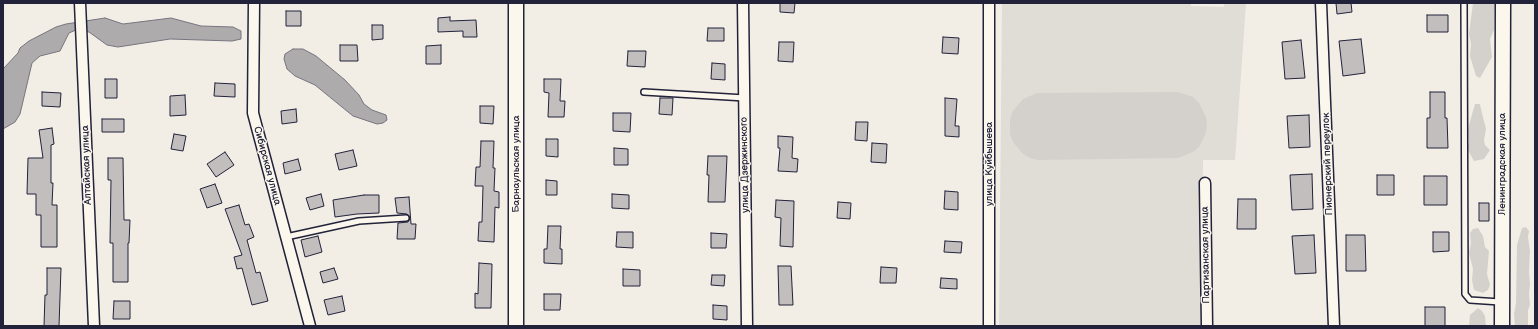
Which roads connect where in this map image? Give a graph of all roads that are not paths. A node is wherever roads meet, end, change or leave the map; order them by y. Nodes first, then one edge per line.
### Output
1 (80, 3) edge
2 (254, 3) edge
3 (516, 3) edge
4 (743, 3) edge
5 (989, 3) edge
6 (1321, 3) edge
7 (1464, 3) edge
8 (1503, 3) edge
9 (644, 92) dead end
10 (744, 98) junction
11 (1205, 183) dead end
12 (406, 218) dead end
13 (286, 238) junction
14 (1502, 302) junction
15 (94, 326) edge
16 (310, 326) edge
17 (516, 326) edge
18 (747, 326) edge
19 (989, 326) edge
20 (1207, 326) edge
21 (1334, 326) edge
22 (1502, 326) edge

1 - 15 street, Алтайская улица
2 - 13 street, Сибирская улица
3 - 17 street, Барнаульская улица
4 - 10 street, улица Дзержинского
5 - 19 street, улица Куйбышева
6 - 21 street, Пионерский переулок
7 - 14 lane
8 - 14 street, Ленинградская улица
9 - 10 lane
10 - 18 street, улица Дзержинского
11 - 20 street, Партизанская улица
12 - 13 lane
13 - 16 street, Сибирская улица
14 - 22 street, Ленинградская улица

